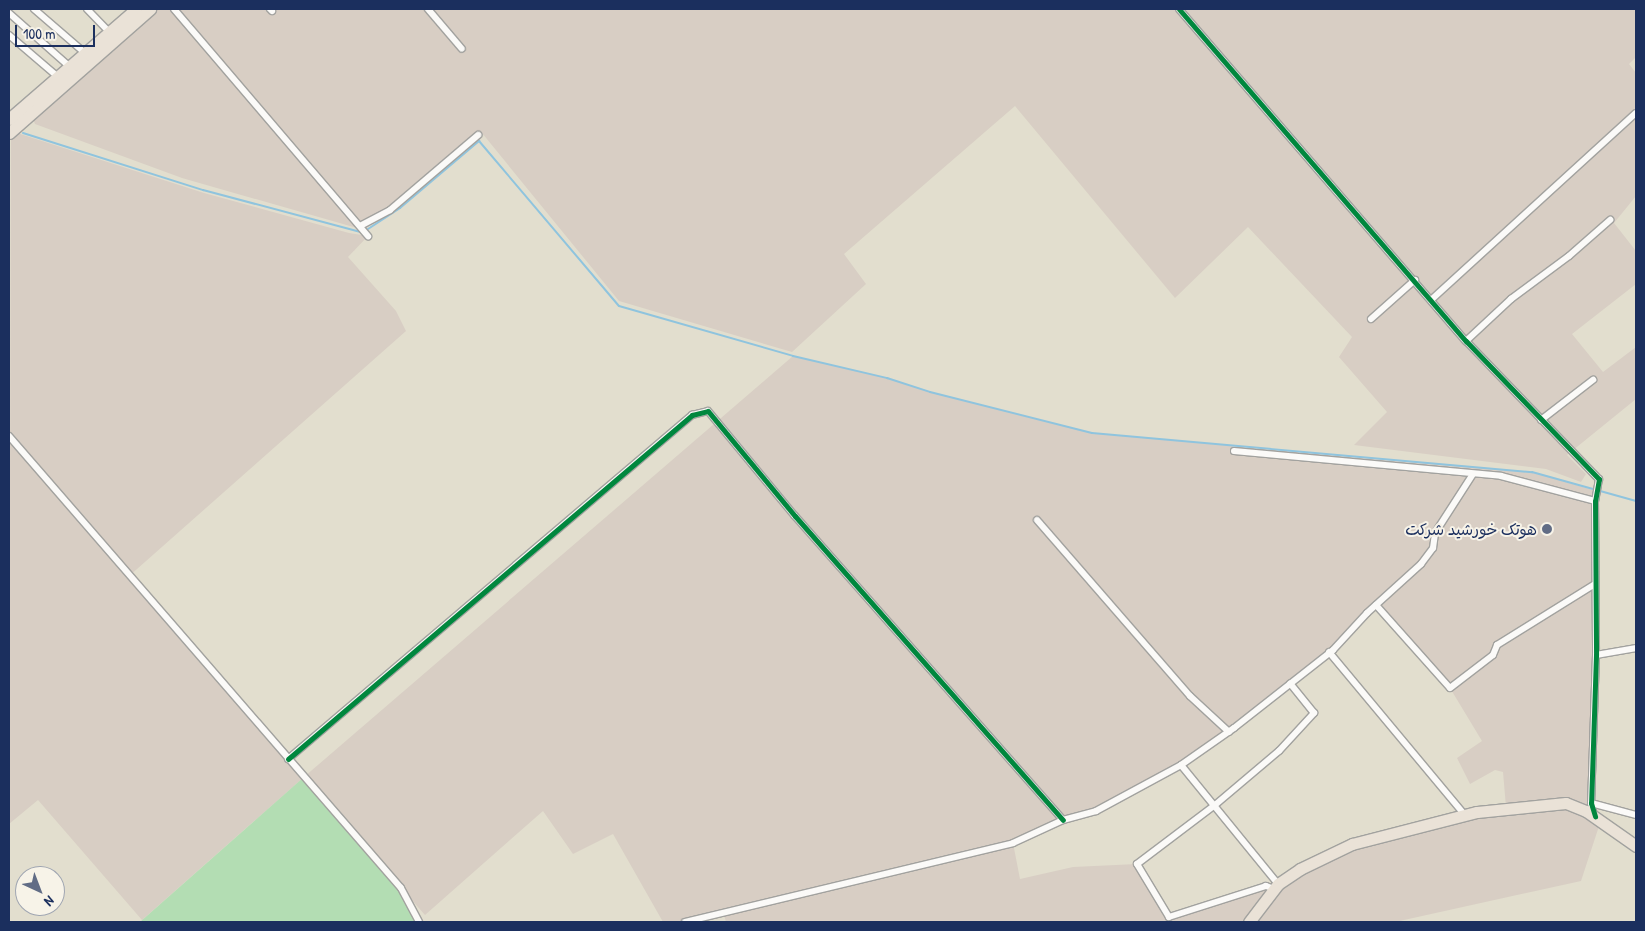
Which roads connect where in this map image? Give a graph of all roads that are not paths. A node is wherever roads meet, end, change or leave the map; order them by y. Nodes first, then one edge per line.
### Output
1 (34, 9) edge
2 (87, 9) edge
3 (135, 9) edge
4 (150, 9) edge
5 (174, 9) edge
6 (428, 9) edge
7 (1179, 9) edge
8 (9, 13) edge
9 (108, 32) junction
10 (9, 35) edge
11 (462, 49) dead end
12 (85, 53) junction
13 (69, 66) junction
14 (57, 76) junction
15 (1636, 113) edge
16 (9, 119) edge
17 (9, 133) edge
18 (478, 135) dead end
19 (1610, 220) dead end
20 (360, 226) junction
21 (368, 236) dead end
22 (1415, 280) junction
23 (1432, 300) junction
24 (1371, 319) dead end
25 (1466, 340) junction
26 (1593, 380) dead end
27 (1541, 420) junction
28 (9, 436) edge
29 (1234, 451) dead end
30 (1473, 474) junction
31 (1595, 501) junction
32 (1037, 520) dead end
33 (1595, 584) junction
34 (1376, 605) junction
35 (1636, 648) edge
36 (1329, 652) junction
37 (1596, 655) junction
38 (1290, 684) junction
39 (1229, 732) junction
40 (288, 759) junction
41 (1181, 765) junction
42 (1591, 803) junction
43 (1216, 805) junction
44 (1465, 815) junction
45 (1636, 815) edge
46 (1595, 816) junction
47 (1063, 820) junction
48 (1636, 846) edge
49 (1276, 887) junction
50 (419, 922) edge
51 (685, 922) edge
52 (1249, 922) edge

1 - 12 street
2 - 9 street
3 - 9 highway
4 - 17 highway
5 - 20 street
6 - 11 street
7 - 22 street
8 - 13 street
9 - 12 highway
10 - 14 street
12 - 13 highway
13 - 14 highway
14 - 16 highway
15 - 23 street
18 - 20 street
19 - 25 street
20 - 21 street
22 - 23 street
22 - 24 street
23 - 25 street
25 - 27 street
26 - 27 street
27 - 31 street
28 - 40 street
29 - 30 street
30 - 31 street
30 - 34 street
31 - 33 street
32 - 39 street
33 - 34 street
33 - 37 street
34 - 36 street
35 - 37 street
36 - 38 street
36 - 44 street
37 - 42 street
38 - 39 street
38 - 43 street
39 - 41 street
40 - 47 street
40 - 50 street
41 - 43 street
41 - 47 street
42 - 45 street
42 - 46 street
43 - 49 street
43 - 49 street
44 - 46 highway
44 - 49 highway
46 - 48 highway
47 - 51 street
49 - 52 highway

